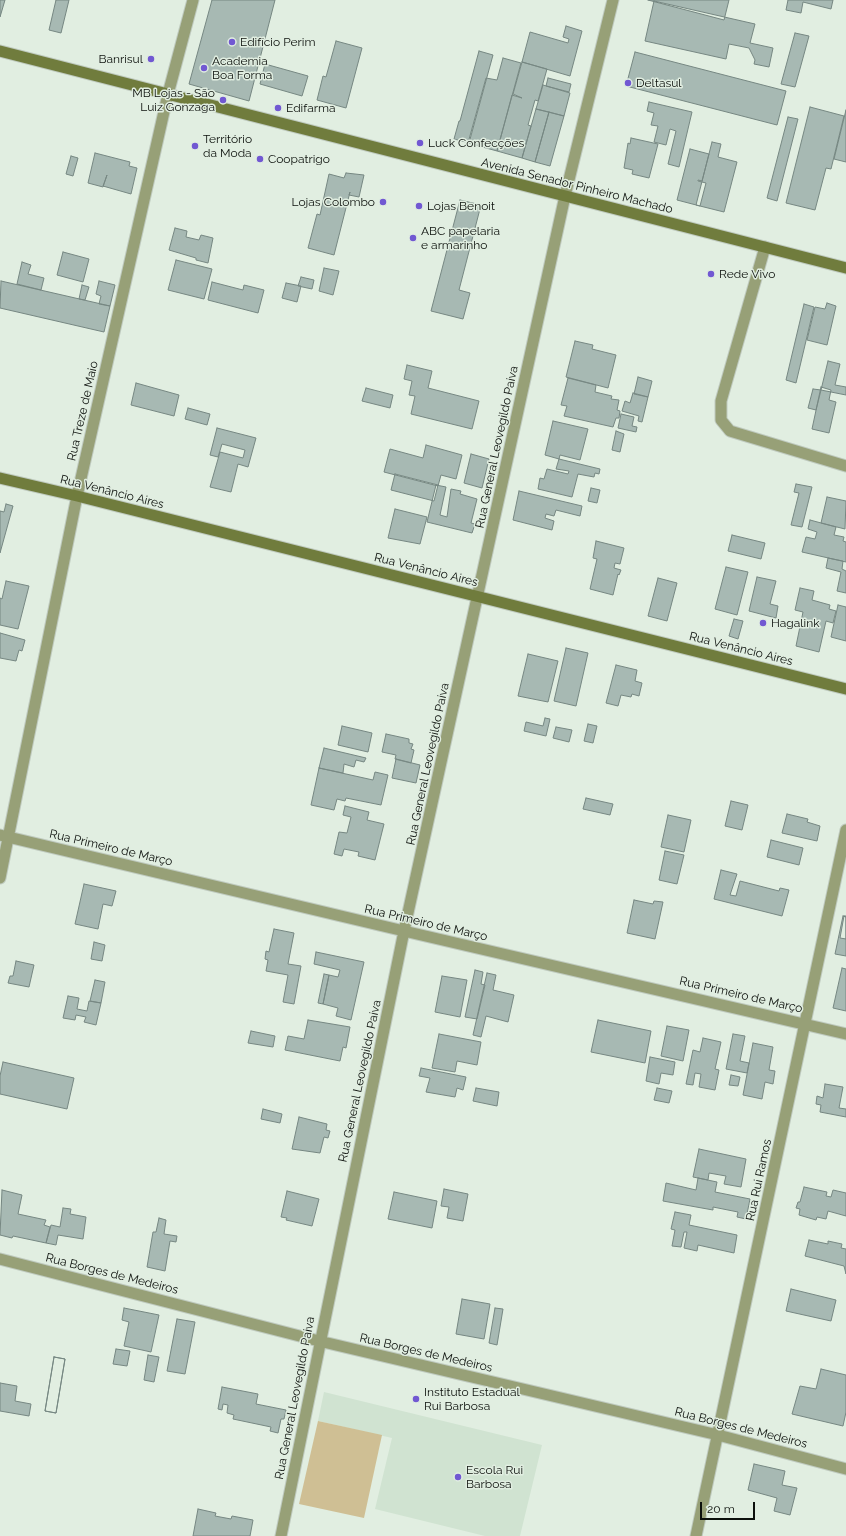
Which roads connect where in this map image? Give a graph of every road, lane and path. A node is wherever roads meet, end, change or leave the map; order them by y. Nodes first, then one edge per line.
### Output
1 (193, 0) edge
2 (613, 0) edge
3 (0, 51) edge
4 (168, 94) junction
5 (565, 196) junction
6 (765, 247) junction
7 (846, 268) edge
8 (846, 466) edge
9 (0, 478) edge
10 (77, 496) junction
11 (478, 597) junction
12 (846, 689) edge
13 (846, 830) edge
14 (5, 836) edge
15 (0, 878) edge
16 (404, 931) junction
17 (805, 1023) junction
18 (846, 1034) edge
19 (0, 1260) edge
20 (320, 1341) junction
21 (718, 1435) junction
22 (846, 1469) edge
23 (281, 1536) edge
24 (696, 1536) edge

1 - 4 street, Rua Treze de Maio
2 - 5 street, Rua General Leovegildo Paiva
3 - 4 main road, Avenida Senador Pinheiro Machado
4 - 5 main road, Avenida Senador Pinheiro Machado
4 - 10 street, Rua Treze de Maio
5 - 6 main road, Avenida Senador Pinheiro Machado
5 - 11 street, Rua General Leovegildo Paiva
6 - 7 main road, Avenida Senador Pinheiro Machado
6 - 8 street
9 - 10 main road, Rua Venâncio Aires
10 - 11 main road, Rua Venâncio Aires
10 - 14 street, Rua Treze de Maio
11 - 12 main road, Rua Venâncio Aires
11 - 16 street, Rua General Leovegildo Paiva
13 - 17 street, Rua Rui Ramos
14 - 15 street, Rua Treze de Maio
14 - 16 street, Rua Primeiro de Março
16 - 17 street, Rua Primeiro de Março
16 - 20 street, Rua General Leovegildo Paiva
17 - 18 street, Rua Primeiro de Março
17 - 21 street, Rua Rui Ramos
19 - 20 street, Rua Borges de Medeiros
20 - 21 street, Rua Borges de Medeiros
20 - 23 street, Rua General Leovegildo Paiva
21 - 22 street, Rua Borges de Medeiros
21 - 24 street, Rua Rui Ramos

